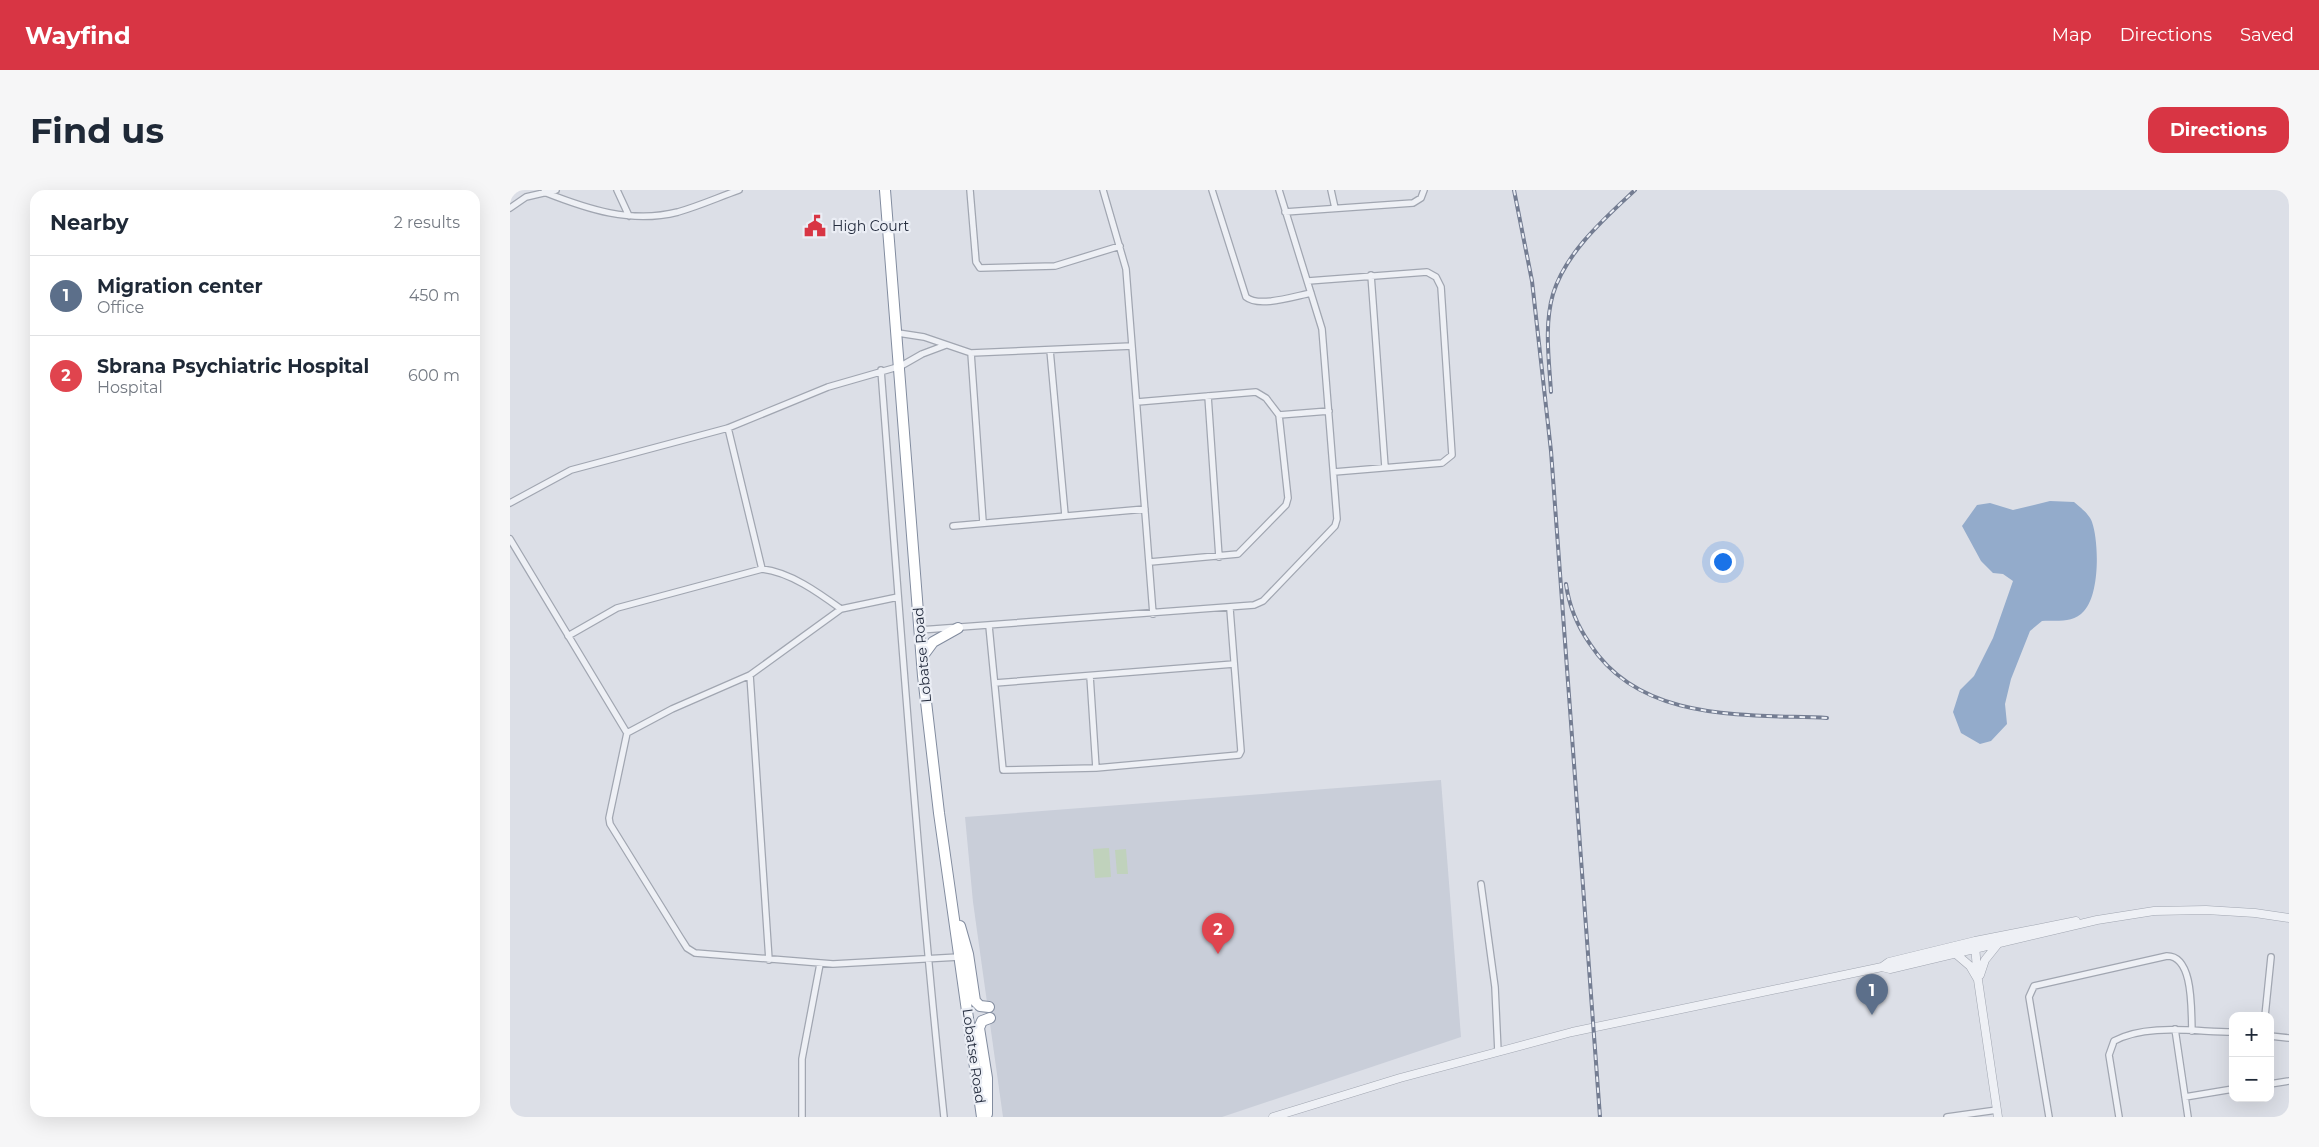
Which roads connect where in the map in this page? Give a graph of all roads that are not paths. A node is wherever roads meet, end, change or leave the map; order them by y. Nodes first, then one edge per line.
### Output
1 (556, 190) edge
2 (617, 190) edge
3 (739, 190) edge
4 (885, 190) edge
5 (970, 190) edge
6 (1103, 190) edge
7 (1212, 190) edge
8 (1279, 190) edge
9 (1331, 190) edge
10 (1424, 190) edge
11 (544, 192) junction
12 (510, 208) edge
13 (1335, 208) junction
14 (1286, 212) junction
15 (629, 216) junction
16 (1120, 246) junction
17 (1371, 276) junction
18 (1308, 281) junction
19 (1311, 293) junction
20 (898, 332) junction
21 (946, 346) junction
22 (1132, 346) junction
23 (1050, 350) junction
24 (971, 352) junction
25 (901, 366) junction
26 (881, 370) junction
27 (1208, 396) junction
28 (1137, 402) junction
29 (1329, 411) junction
30 (1279, 414) junction
31 (728, 428) junction
32 (1386, 467) junction
33 (1334, 472) junction
34 (510, 503) edge
35 (1145, 509) junction
36 (1065, 515) junction
37 (984, 522) junction
38 (953, 526) dead end
39 (510, 539) edge
40 (1219, 557) junction
41 (1150, 562) junction
42 (762, 569) junction
43 (898, 597) junction
44 (841, 609) junction
45 (1230, 609) junction
46 (1153, 614) junction
47 (989, 626) junction
48 (958, 628) junction
49 (920, 630) junction
50 (568, 636) junction
51 (922, 657) junction
52 (1234, 664) junction
53 (750, 676) junction
54 (1090, 676) junction
55 (996, 683) junction
56 (627, 733) junction
57 (1096, 768) junction
58 (1481, 884) dead end
59 (950, 889) junction
60 (2289, 918) edge
61 (2098, 920) junction
62 (1975, 941) junction
63 (1997, 945) junction
64 (1976, 950) junction
65 (1956, 954) junction
66 (959, 957) junction
67 (2271, 957) dead end
68 (928, 959) junction
69 (769, 960) junction
70 (820, 964) junction
71 (1882, 968) junction
72 (1978, 980) junction
73 (989, 1007) dead end
74 (2265, 1012) edge
75 (990, 1018) dead end
76 (2174, 1029) junction
77 (2192, 1031) junction
78 (2229, 1032) edge
79 (2274, 1036) edge
80 (2289, 1038) edge
81 (1498, 1052) junction
82 (2289, 1080) edge
83 (2274, 1083) edge
84 (2229, 1091) edge
85 (2185, 1097) junction
86 (1998, 1114) edge
87 (802, 1117) edge
88 (944, 1117) edge
89 (982, 1117) edge
90 (987, 1117) edge
91 (1273, 1117) edge
92 (1947, 1117) edge
93 (2049, 1117) edge
94 (2119, 1117) edge
95 (2188, 1117) edge

1 - 11 street
2 - 15 street
3 - 15 street
4 - 20 highway, Lobatse Road
5 - 16 street
6 - 16 street
7 - 19 street
8 - 14 street
9 - 13 street
10 - 13 street
11 - 12 street
11 - 15 street
13 - 14 street
14 - 18 street
16 - 22 street
17 - 18 street
17 - 32 street
17 - 32 street
18 - 19 street
19 - 29 street
20 - 21 street
20 - 25 highway, Lobatse Road
21 - 24 street
21 - 25 street
22 - 23 street
22 - 28 street
23 - 24 street
23 - 36 street
24 - 37 street
25 - 26 street
25 - 49 highway, Lobatse Road
26 - 31 street
26 - 43 street
27 - 28 street
27 - 30 street
27 - 40 street
28 - 35 street
29 - 30 street
29 - 33 street
30 - 40 street
31 - 34 street
31 - 42 street
32 - 33 street
33 - 45 street
35 - 36 street
35 - 41 street
36 - 37 street
37 - 38 street
39 - 50 street
40 - 41 street
41 - 46 street
42 - 44 street
42 - 50 street
43 - 44 street
43 - 68 street
44 - 53 street
45 - 46 street
45 - 52 street
46 - 47 street
47 - 48 street
47 - 55 street
48 - 49 street
48 - 51 highway
49 - 51 highway, Lobatse Road
50 - 56 street
51 - 59 highway, Lobatse Road
52 - 54 street
52 - 57 street
53 - 56 street
53 - 69 street
54 - 55 street
54 - 57 street
55 - 57 street
56 - 69 street
58 - 81 street
59 - 66 highway, Lobatse Road
59 - 73 highway
60 - 61 street
61 - 62 street
61 - 63 street
62 - 64 street
62 - 71 street
63 - 64 street
63 - 72 street
64 - 65 street
64 - 72 street
65 - 71 street
65 - 72 street
66 - 68 street
66 - 89 highway, Lobatse Road
67 - 74 street
68 - 70 street
68 - 88 street
69 - 70 street
70 - 87 street
71 - 81 street
72 - 86 street
75 - 90 highway
76 - 77 street
76 - 85 street
76 - 94 street
77 - 78 street
77 - 93 street
79 - 80 street
81 - 91 street
82 - 83 street
84 - 85 street
85 - 95 street
86 - 92 street

